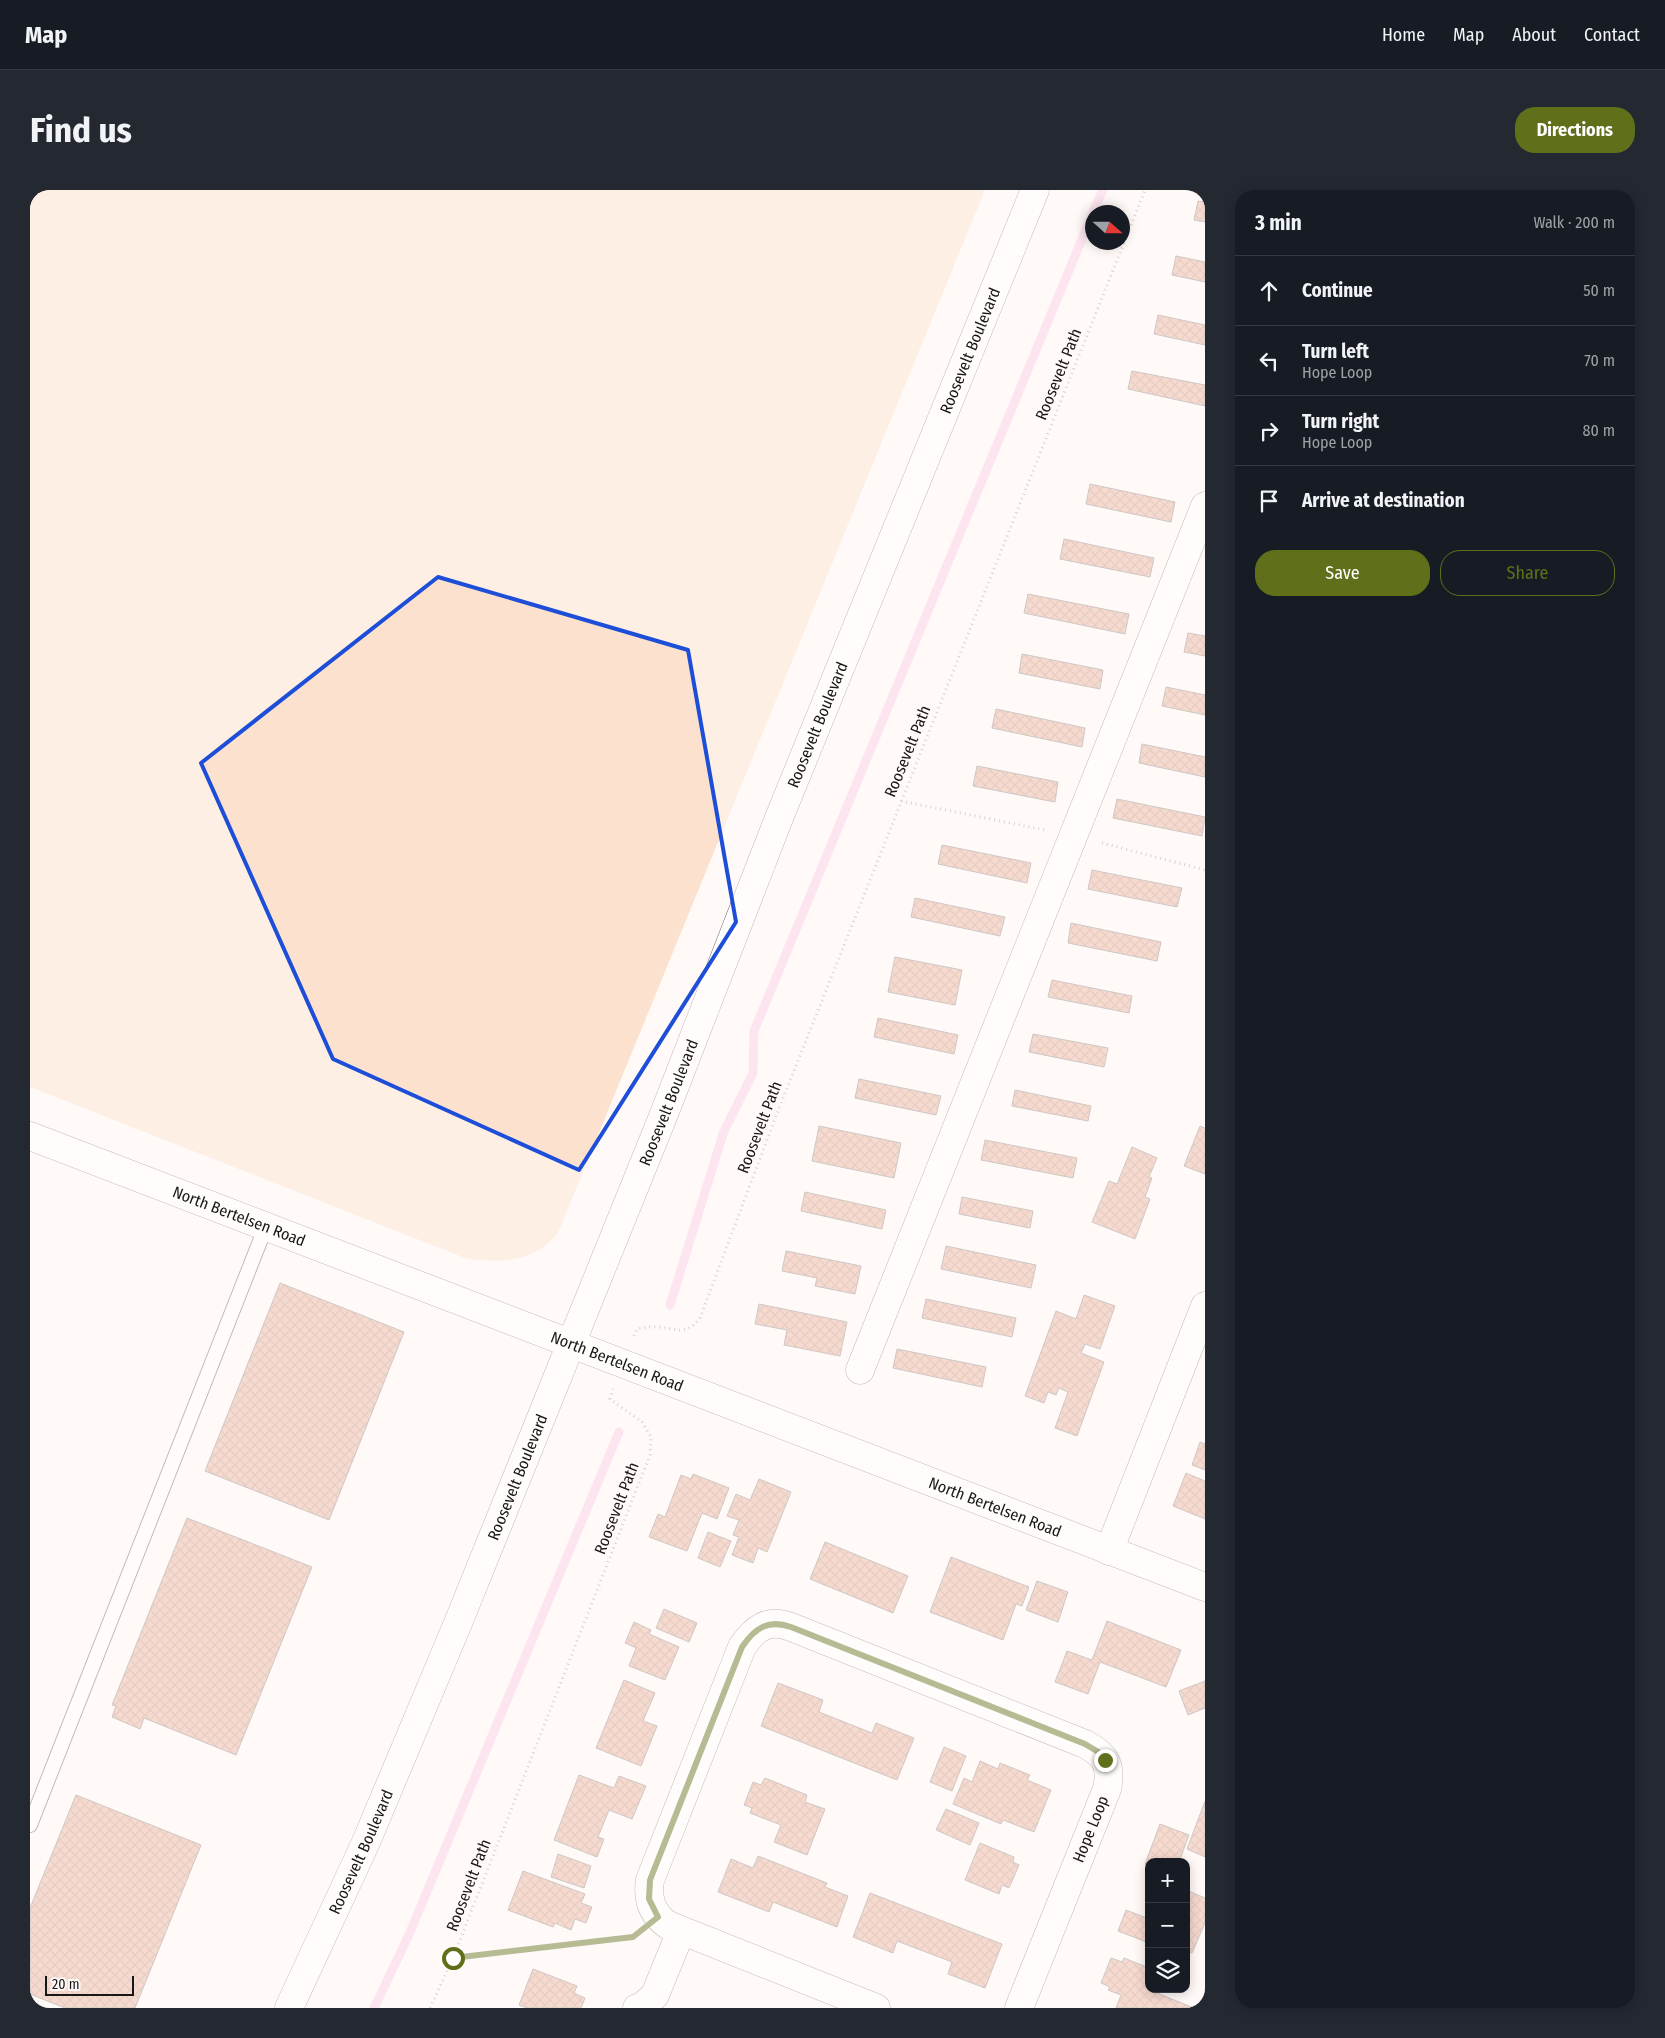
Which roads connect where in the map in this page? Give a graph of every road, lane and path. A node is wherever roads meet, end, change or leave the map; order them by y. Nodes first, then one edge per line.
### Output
1 (1035, 190) edge
2 (1145, 190) edge
3 (1205, 506) edge
4 (30, 1136) edge
5 (266, 1226) junction
6 (1205, 1306) edge
7 (572, 1344) junction
8 (622, 1364) junction
9 (860, 1370) dead end
10 (1109, 1551) junction
11 (1205, 1587) edge
12 (30, 1825) edge
13 (658, 1917) junction
14 (681, 1931) junction
15 (453, 1958) junction
16 (289, 2008) edge
17 (430, 2008) edge
18 (637, 2008) edge
19 (876, 2008) edge
20 (1019, 2008) edge

1 - 7 street, Roosevelt Boulevard
2 - 8 path, Roosevelt Path
3 - 9 street
4 - 5 street, North Bertelsen Road
5 - 7 street, North Bertelsen Road
5 - 12 lane
6 - 10 street
7 - 8 street, North Bertelsen Road
7 - 16 street, Roosevelt Boulevard
8 - 10 street, North Bertelsen Road
8 - 15 path, Roosevelt Path
10 - 11 street, North Bertelsen Road
13 - 14 street
13 - 15 path
13 - 20 street, Hope Loop
14 - 18 street
14 - 19 street
15 - 17 path, Roosevelt Path

